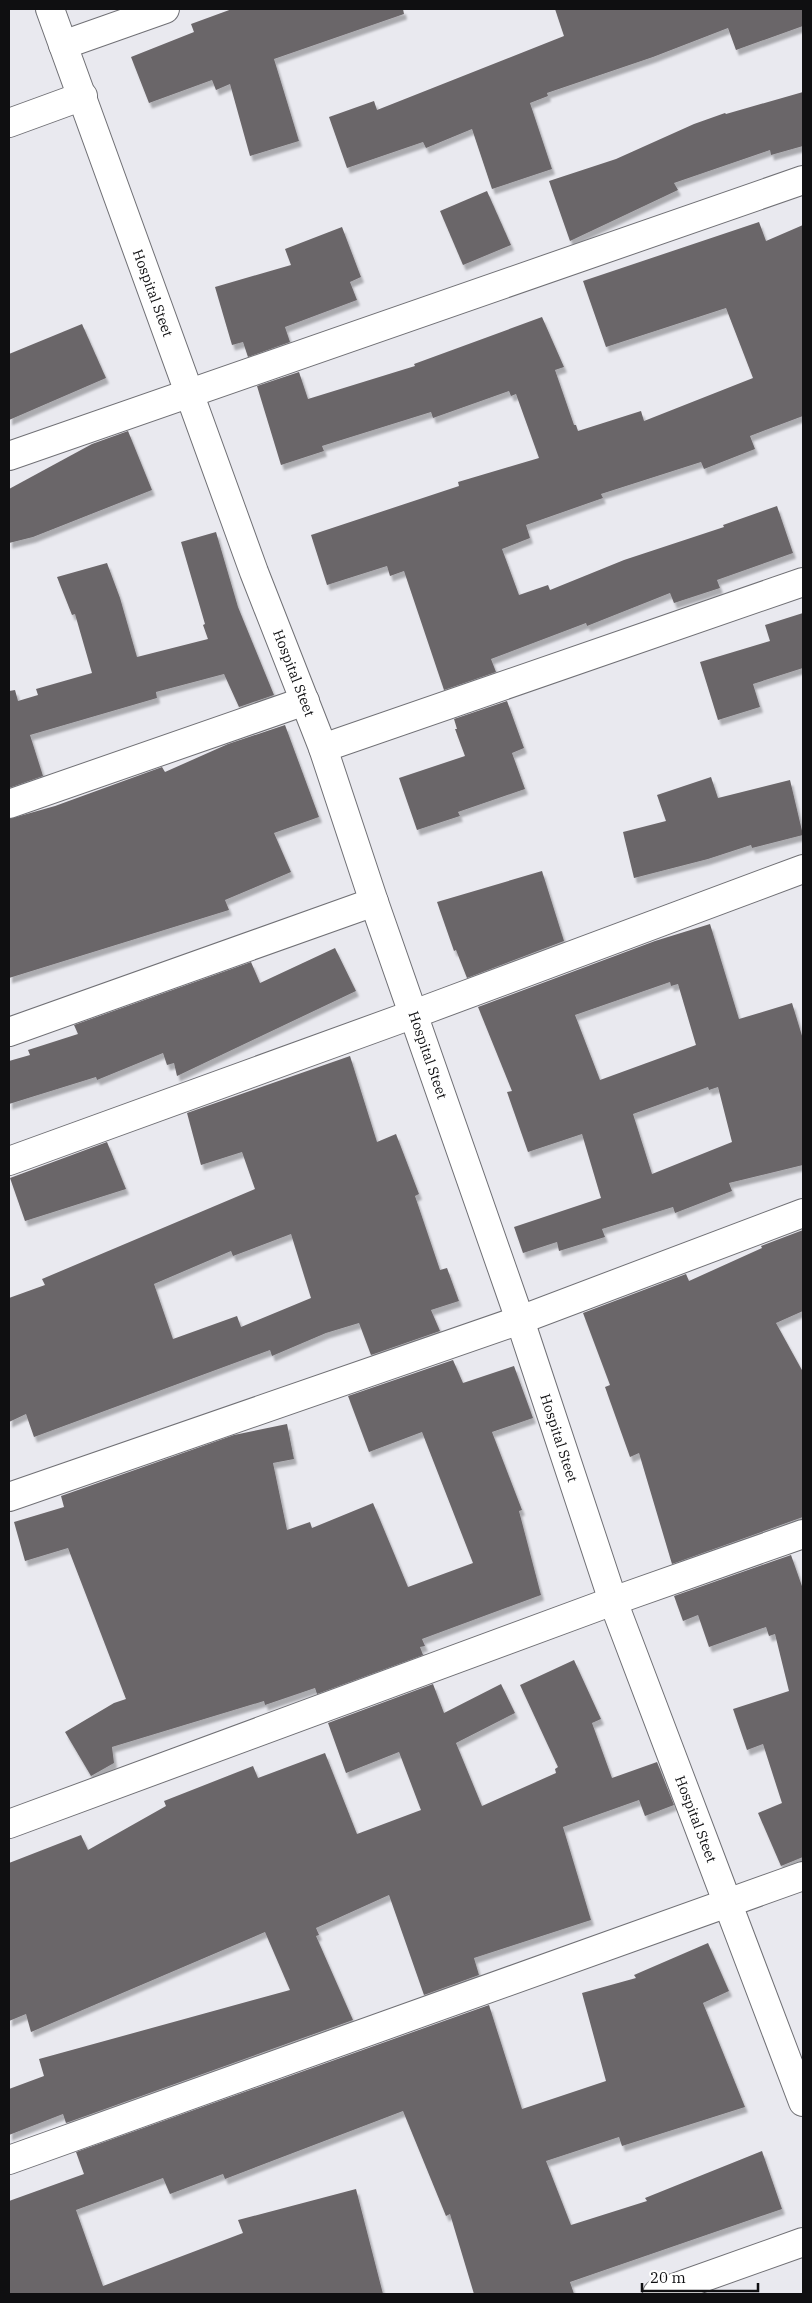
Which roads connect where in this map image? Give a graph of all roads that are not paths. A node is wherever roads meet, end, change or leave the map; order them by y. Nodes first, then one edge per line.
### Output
1 (50, 9) edge
2 (165, 9) edge
3 (63, 45) junction
4 (83, 96) junction
5 (9, 123) edge
6 (803, 180) edge
7 (189, 394) junction
8 (9, 456) edge
9 (803, 582) edge
10 (305, 701) junction
11 (323, 748) junction
12 (9, 804) edge
13 (803, 869) edge
14 (374, 902) junction
15 (414, 1014) junction
16 (9, 1032) edge
17 (9, 1161) edge
18 (803, 1213) edge
19 (520, 1320) junction
20 (9, 1497) edge
21 (803, 1534) edge
22 (613, 1601) junction
23 (9, 1824) edge
24 (803, 1876) edge
25 (727, 1903) junction
26 (803, 2102) edge
27 (9, 2160) edge
28 (803, 2242) edge
29 (657, 2294) edge

1 - 3 street, Hospital Steet
2 - 3 street
3 - 4 street, Hospital Steet
4 - 5 street
4 - 7 street, Hospital Steet
6 - 7 street
7 - 8 street
7 - 10 street, Hospital Steet
9 - 11 street
10 - 11 street, Hospital Steet
10 - 12 street
11 - 14 street, Hospital Steet
13 - 15 street
14 - 15 street, Hospital Steet
14 - 16 street
15 - 17 street
15 - 19 street, Hospital Steet
18 - 19 street
19 - 20 street
19 - 22 street, Hospital Steet
21 - 22 street
22 - 23 street
22 - 25 street, Hospital Steet
24 - 25 street
25 - 26 street, Hospital Steet
25 - 27 street
28 - 29 street

